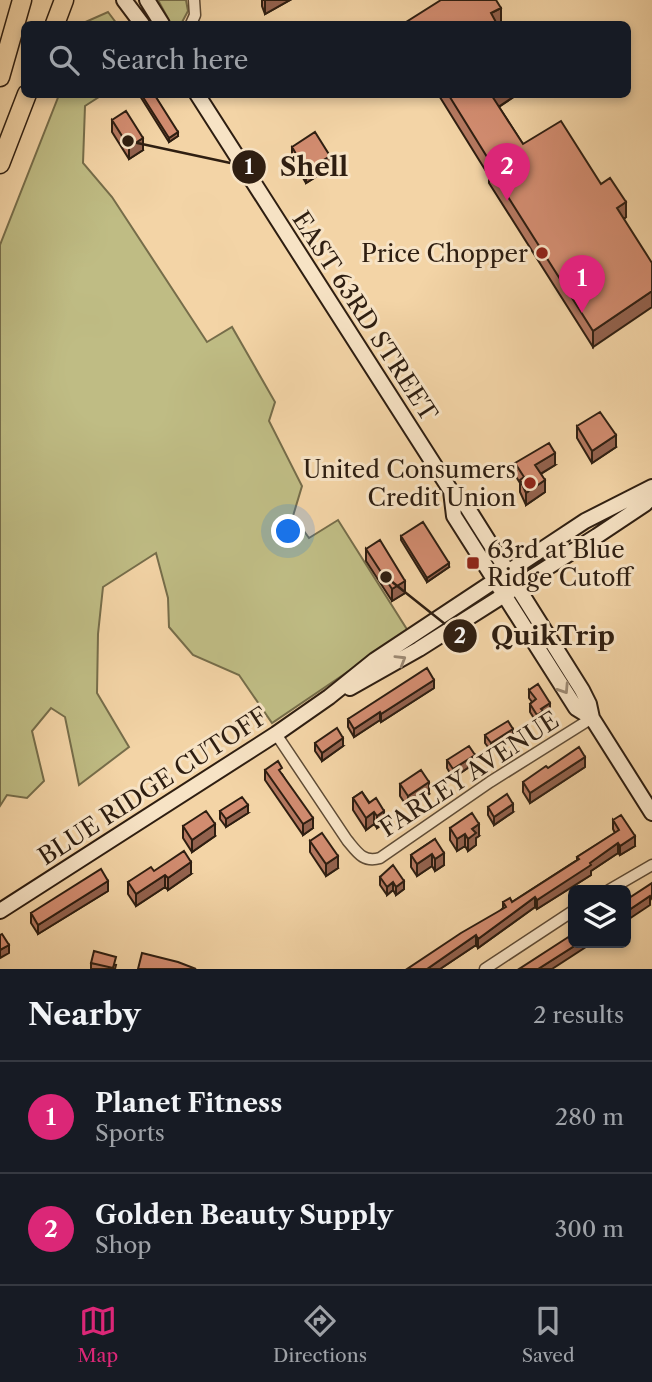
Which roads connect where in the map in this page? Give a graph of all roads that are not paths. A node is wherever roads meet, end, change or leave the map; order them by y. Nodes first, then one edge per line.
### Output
1 (22, 0) edge
2 (64, 0) edge
3 (124, 0) edge
4 (147, 0) edge
5 (194, 0) edge
6 (56, 21) edge
7 (140, 21) edge
8 (160, 21) edge
9 (192, 21) edge
10 (0, 77) edge
11 (25, 98) edge
12 (200, 98) edge
13 (0, 164) edge
14 (652, 487) edge
15 (451, 491) junction
16 (652, 496) edge
17 (509, 571) junction
18 (493, 582) junction
19 (518, 586) junction
20 (502, 596) junction
21 (329, 697) junction
22 (592, 718) junction
23 (276, 734) junction
24 (652, 813) edge
25 (652, 865) edge
26 (618, 885) edge
27 (0, 911) edge
28 (568, 914) edge
29 (485, 969) edge

1 - 10 highway
2 - 6 highway
3 - 7 main road
4 - 8 main road
5 - 9 street
11 - 13 highway
12 - 15 main road, EAST 63RD STREET
14 - 17 main road, BLUE RIDGE CUTOFF
15 - 17 main road, EAST 63RD STREET
15 - 18 main road, EAST 63RD STREET
16 - 19 main road, BLUE RIDGE CUTOFF
17 - 18 main road, BLUE RIDGE CUTOFF
17 - 19 main road, EAST 63RD STREET
18 - 20 main road, EAST 63RD STREET
18 - 21 main road, BLUE RIDGE CUTOFF
19 - 20 main road, BLUE RIDGE CUTOFF
19 - 22 main road, EAST 63RD STREET
21 -> 20 main road, BLUE RIDGE CUTOFF
20 -> 22 main road, EAST 63RD STREET
21 - 23 main road, BLUE RIDGE CUTOFF
22 - 23 street, FARLEY AVENUE
22 - 24 main road, EAST 63RD STREET
23 - 27 main road, BLUE RIDGE CUTOFF
25 - 26 street
28 - 29 street

